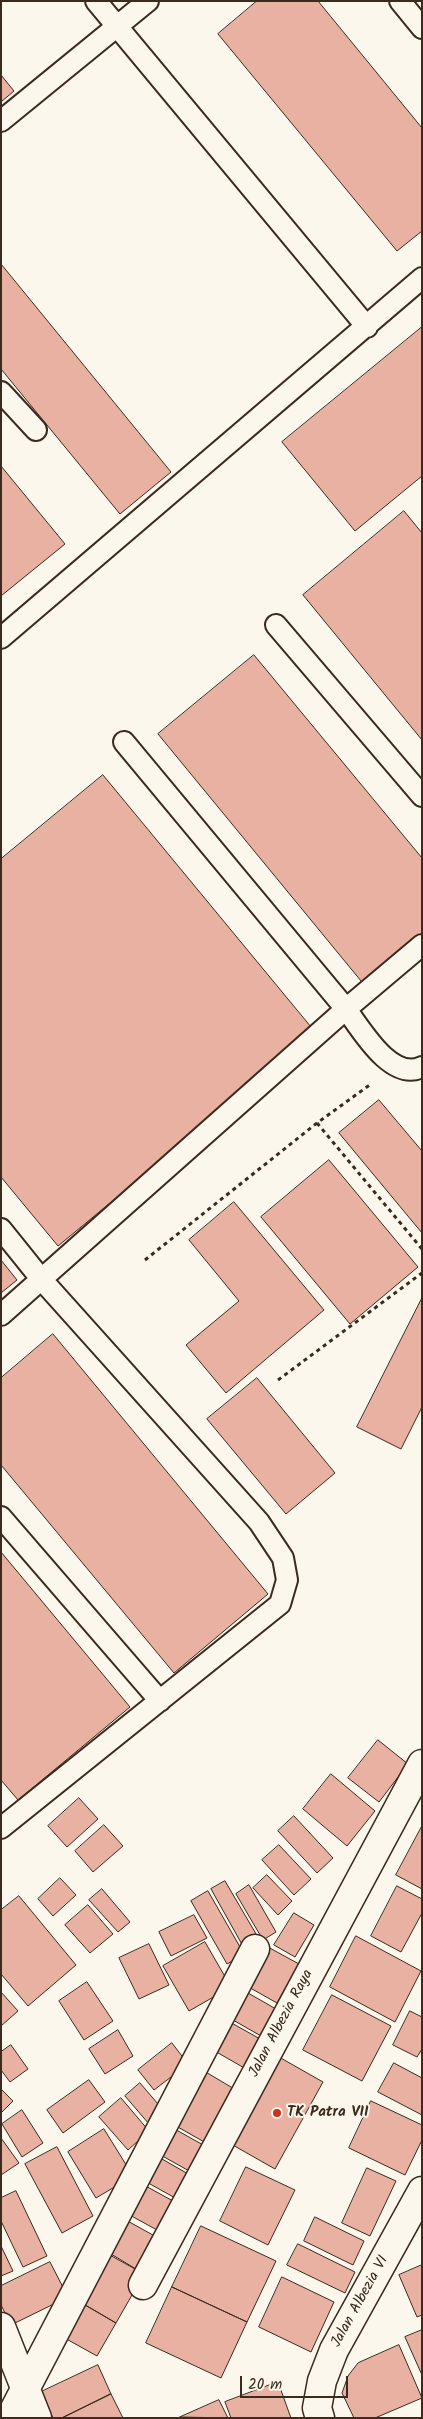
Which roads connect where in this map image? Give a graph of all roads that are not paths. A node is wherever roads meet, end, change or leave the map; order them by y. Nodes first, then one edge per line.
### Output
1 (96, 1) edge
2 (148, 1) edge
3 (400, 1) edge
4 (116, 28) junction
5 (422, 28) edge
6 (1, 121) edge
7 (422, 278) edge
8 (367, 327) junction
9 (1, 392) edge
10 (36, 430) dead end
11 (276, 625) dead end
12 (1, 638) edge
13 (124, 742) dead end
14 (422, 796) edge
15 (422, 946) edge
16 (346, 1009) junction
17 (422, 1067) edge
18 (1, 1229) edge
19 (42, 1280) junction
20 (1, 1315) edge
21 (1, 1517) edge
22 (160, 1701) junction
23 (422, 1764) edge
24 (1, 1828) edge
25 (255, 1949) dead end
26 (422, 2191) edge
27 (414, 2216) edge
28 (143, 2285) dead end
29 (1, 2327) edge
30 (25, 2389) junction
31 (10, 2418) edge
32 (37, 2418) edge
33 (320, 2418) edge

1 - 4 lane
2 - 4 lane
3 - 5 lane
4 - 6 lane
4 - 8 lane
7 - 8 lane
8 - 12 lane
9 - 10 lane
11 - 14 lane
13 - 16 lane
15 - 16 lane
16 - 17 lane
16 - 19 lane
18 - 19 lane
19 - 20 lane
19 - 22 lane
21 - 22 lane
22 - 24 lane
23 - 28 street, Jalan Albezia Raya
25 - 30 street
26 - 27 street, Jalan Albezia VI
27 - 33 street, Jalan Albezia VI
29 - 30 street
30 - 31 street
30 - 32 street

